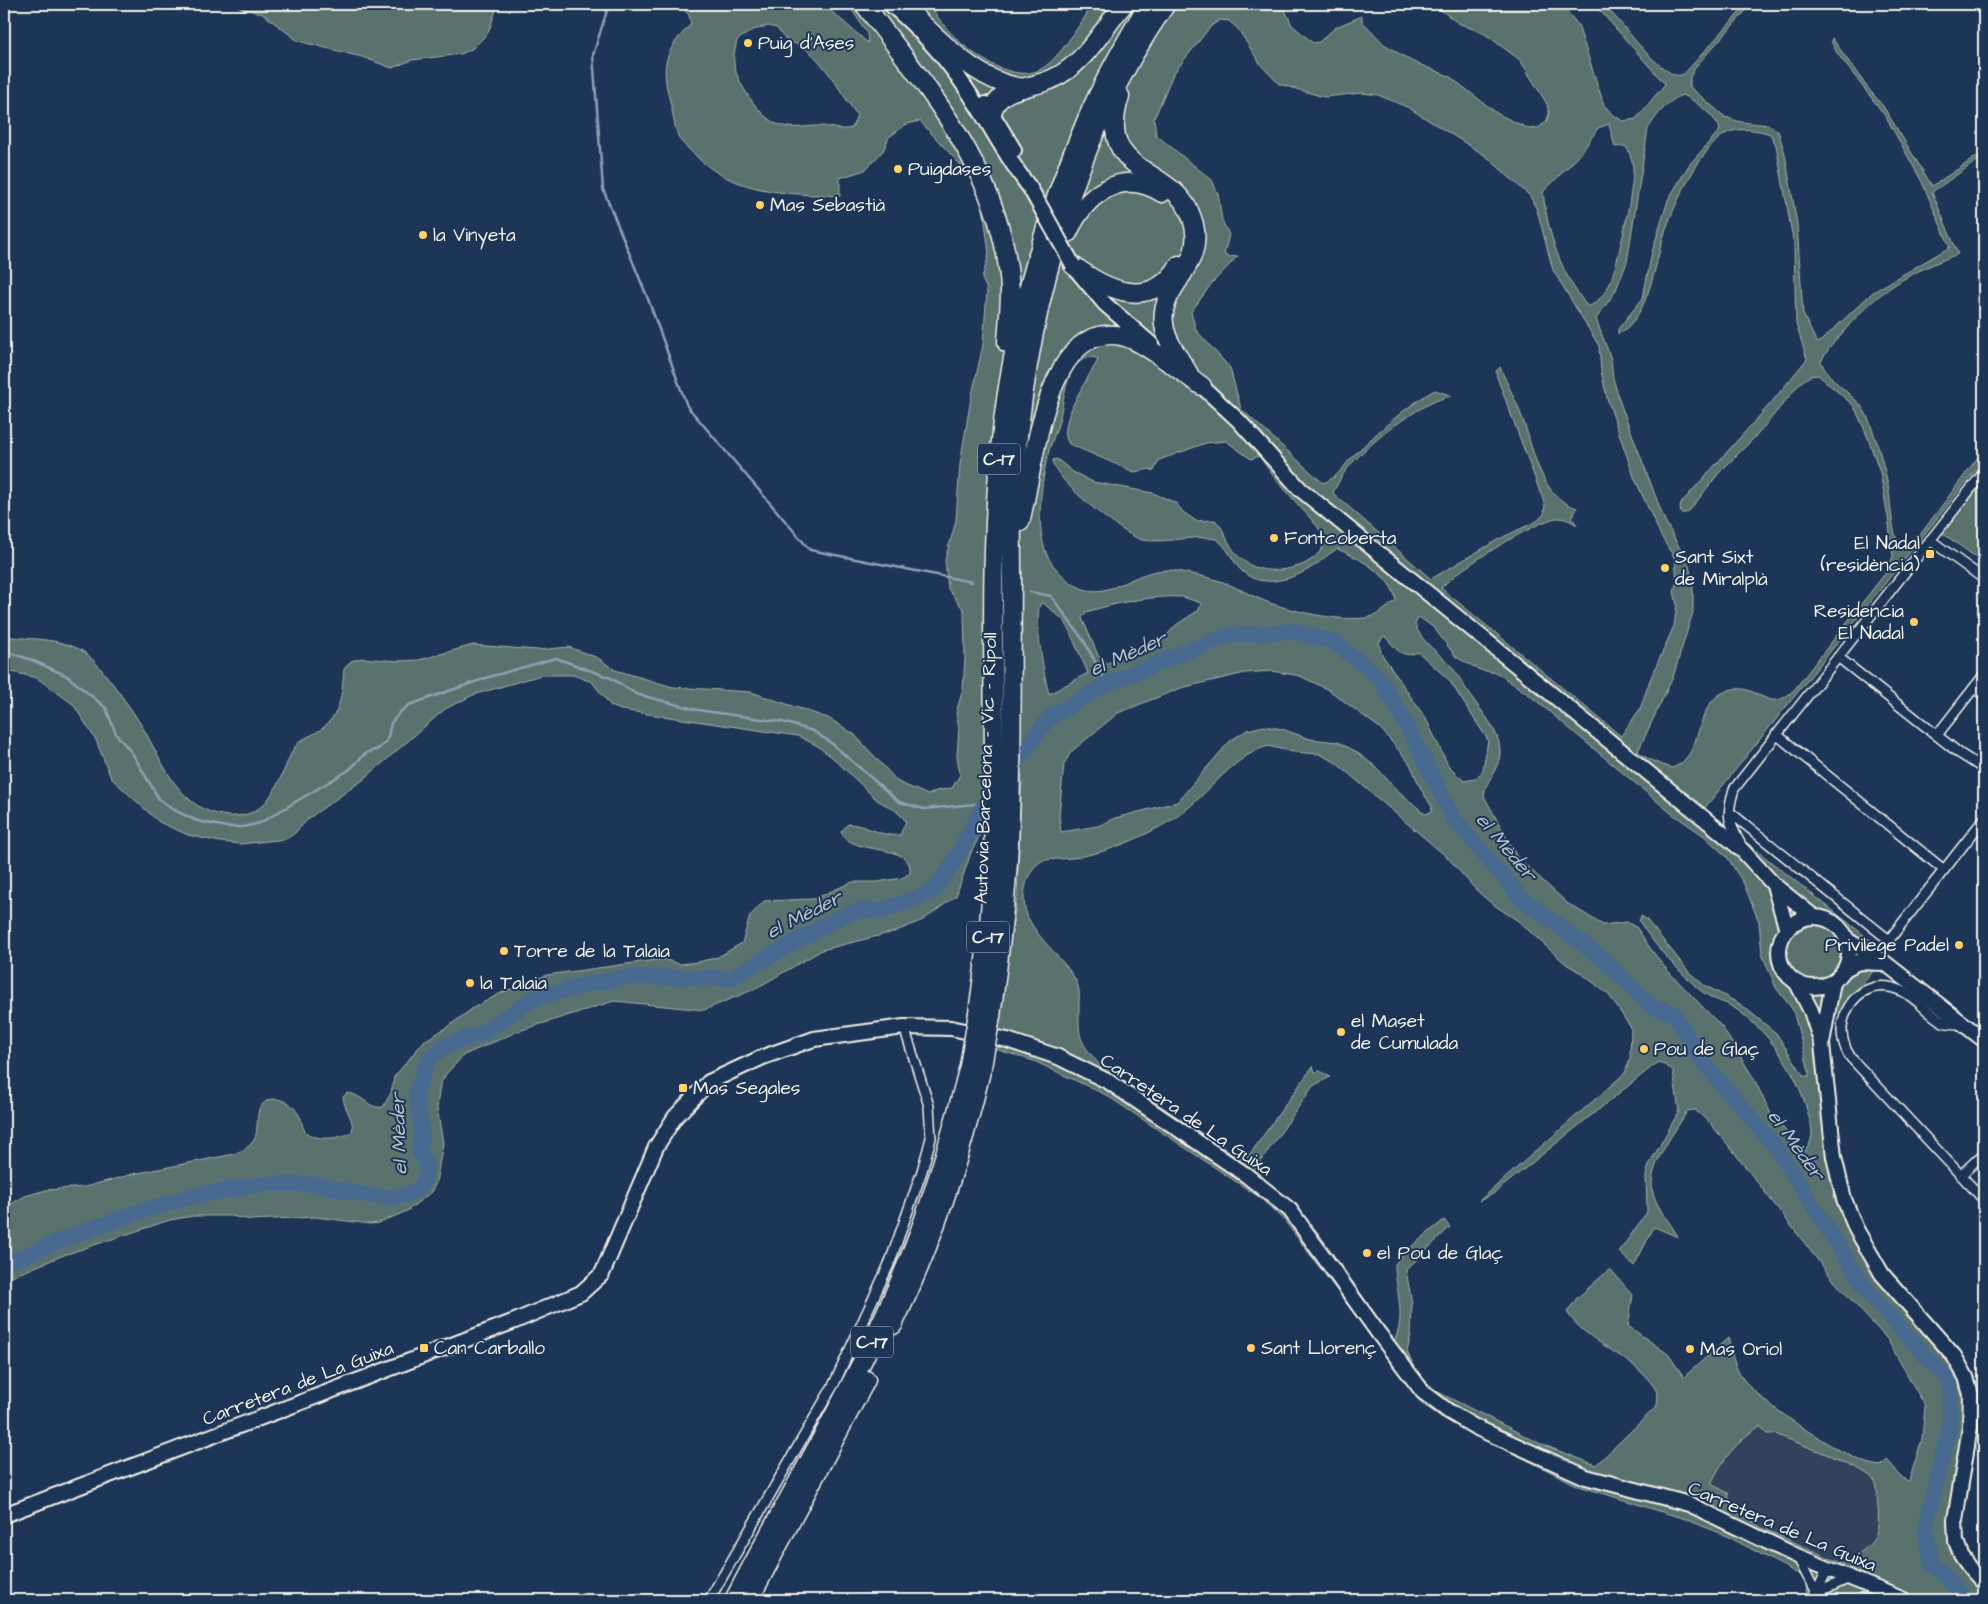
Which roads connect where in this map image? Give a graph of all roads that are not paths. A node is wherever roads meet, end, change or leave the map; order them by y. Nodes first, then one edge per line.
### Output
1 (864, 4) edge
2 (1124, 4) edge
3 (1148, 4) edge
4 (1166, 4) edge
5 (897, 7) edge
6 (1131, 60) junction
7 (1024, 88) junction
8 (992, 113) junction
9 (1027, 185) junction
10 (1053, 256) junction
11 (1073, 265) junction
12 (1010, 370) junction
13 (1195, 380) junction
14 (1984, 474) edge
15 (1930, 540) junction
16 (1012, 546) junction
17 (1984, 579) edge
18 (1838, 657) junction
19 (1984, 675) edge
20 (1974, 688) junction
21 (1984, 695) edge
22 (1776, 734) junction
23 (1938, 735) junction
24 (1984, 769) edge
25 (1732, 814) dead end
26 (1984, 819) edge
27 (1742, 850) junction
28 (1944, 870) junction
29 (1774, 885) junction
30 (1814, 917) junction
31 (1786, 930) junction
32 (1847, 940) junction
33 (1885, 963) junction
34 (1845, 969) junction
35 (1833, 982) junction
36 (1797, 983) junction
37 (984, 1015) junction
38 (1962, 1024) junction
39 (904, 1026) junction
40 (1843, 1033) junction
41 (1984, 1040) edge
42 (1822, 1044) junction
43 (975, 1067) junction
44 (1984, 1153) edge
45 (1961, 1175) junction
46 (1984, 1200) edge
47 (4, 1515) edge
48 (1797, 1556) junction
49 (1828, 1568) junction
50 (1850, 1578) junction
51 (1984, 1583) edge
52 (1814, 1597) edge
53 (708, 1600) edge
54 (734, 1600) edge
55 (749, 1600) edge
56 (1904, 1600) edge

1 - 12 highway
2 - 7 highway
3 - 12 highway, Autovia Barcelona - Vic - Ripoll / C-17
4 - 6 highway, Autovia Barcelona - Vic - Ripoll / C-17
5 - 7 highway
5 - 8 street
5 - 9 street
6 - 10 highway, Autovia Barcelona - Vic - Ripoll / C-17
6 - 13 highway
7 - 8 highway
8 - 9 street
9 - 11 street, bridge
10 - 11 highway
10 - 16 highway, Autovia Barcelona - Vic - Ripoll / C-17
11 - 13 street
12 - 37 highway, Autovia Barcelona - Vic - Ripoll / C-17
13 - 16 highway
13 - 27 street
14 - 15 street
15 - 17 street
15 - 18 street
16 - 37 highway, Autovia Barcelona - Vic - Ripoll / C-17
18 - 22 street
18 - 23 street
19 - 20 street
20 - 21 street
20 - 23 street
22 - 27 street
22 - 28 street
23 - 24 street
25 - 28 street
26 - 28 street
27 - 29 street
29 - 30 street
29 - 31 street
30 - 31 street
30 - 32 street
31 - 36 street
32 - 33 street
32 - 34 street
33 - 34 street
33 - 38 street
34 - 35 street
35 - 36 street
35 - 42 street
36 - 42 street
37 - 43 highway, Autovia Barcelona - Vic - Ripoll / C-17, bridge
38 - 40 street
38 - 41 street
39 - 47 street, Carretera de La Guixa
39 - 48 street, Carretera de La Guixa
39 - 53 street
40 - 42 street
40 - 45 street
42 - 51 street
43 - 54 highway, Autovia Barcelona - Vic - Ripoll / C-17
43 - 55 highway, Autovia Barcelona - Vic - Ripoll / C-17
44 - 45 street
45 - 46 street
48 - 49 street, Carretera de La Guixa
48 - 52 street
49 - 50 street, Carretera de La Guixa
49 - 52 street
50 - 52 street
50 - 56 street, Carretera de La Guixa

